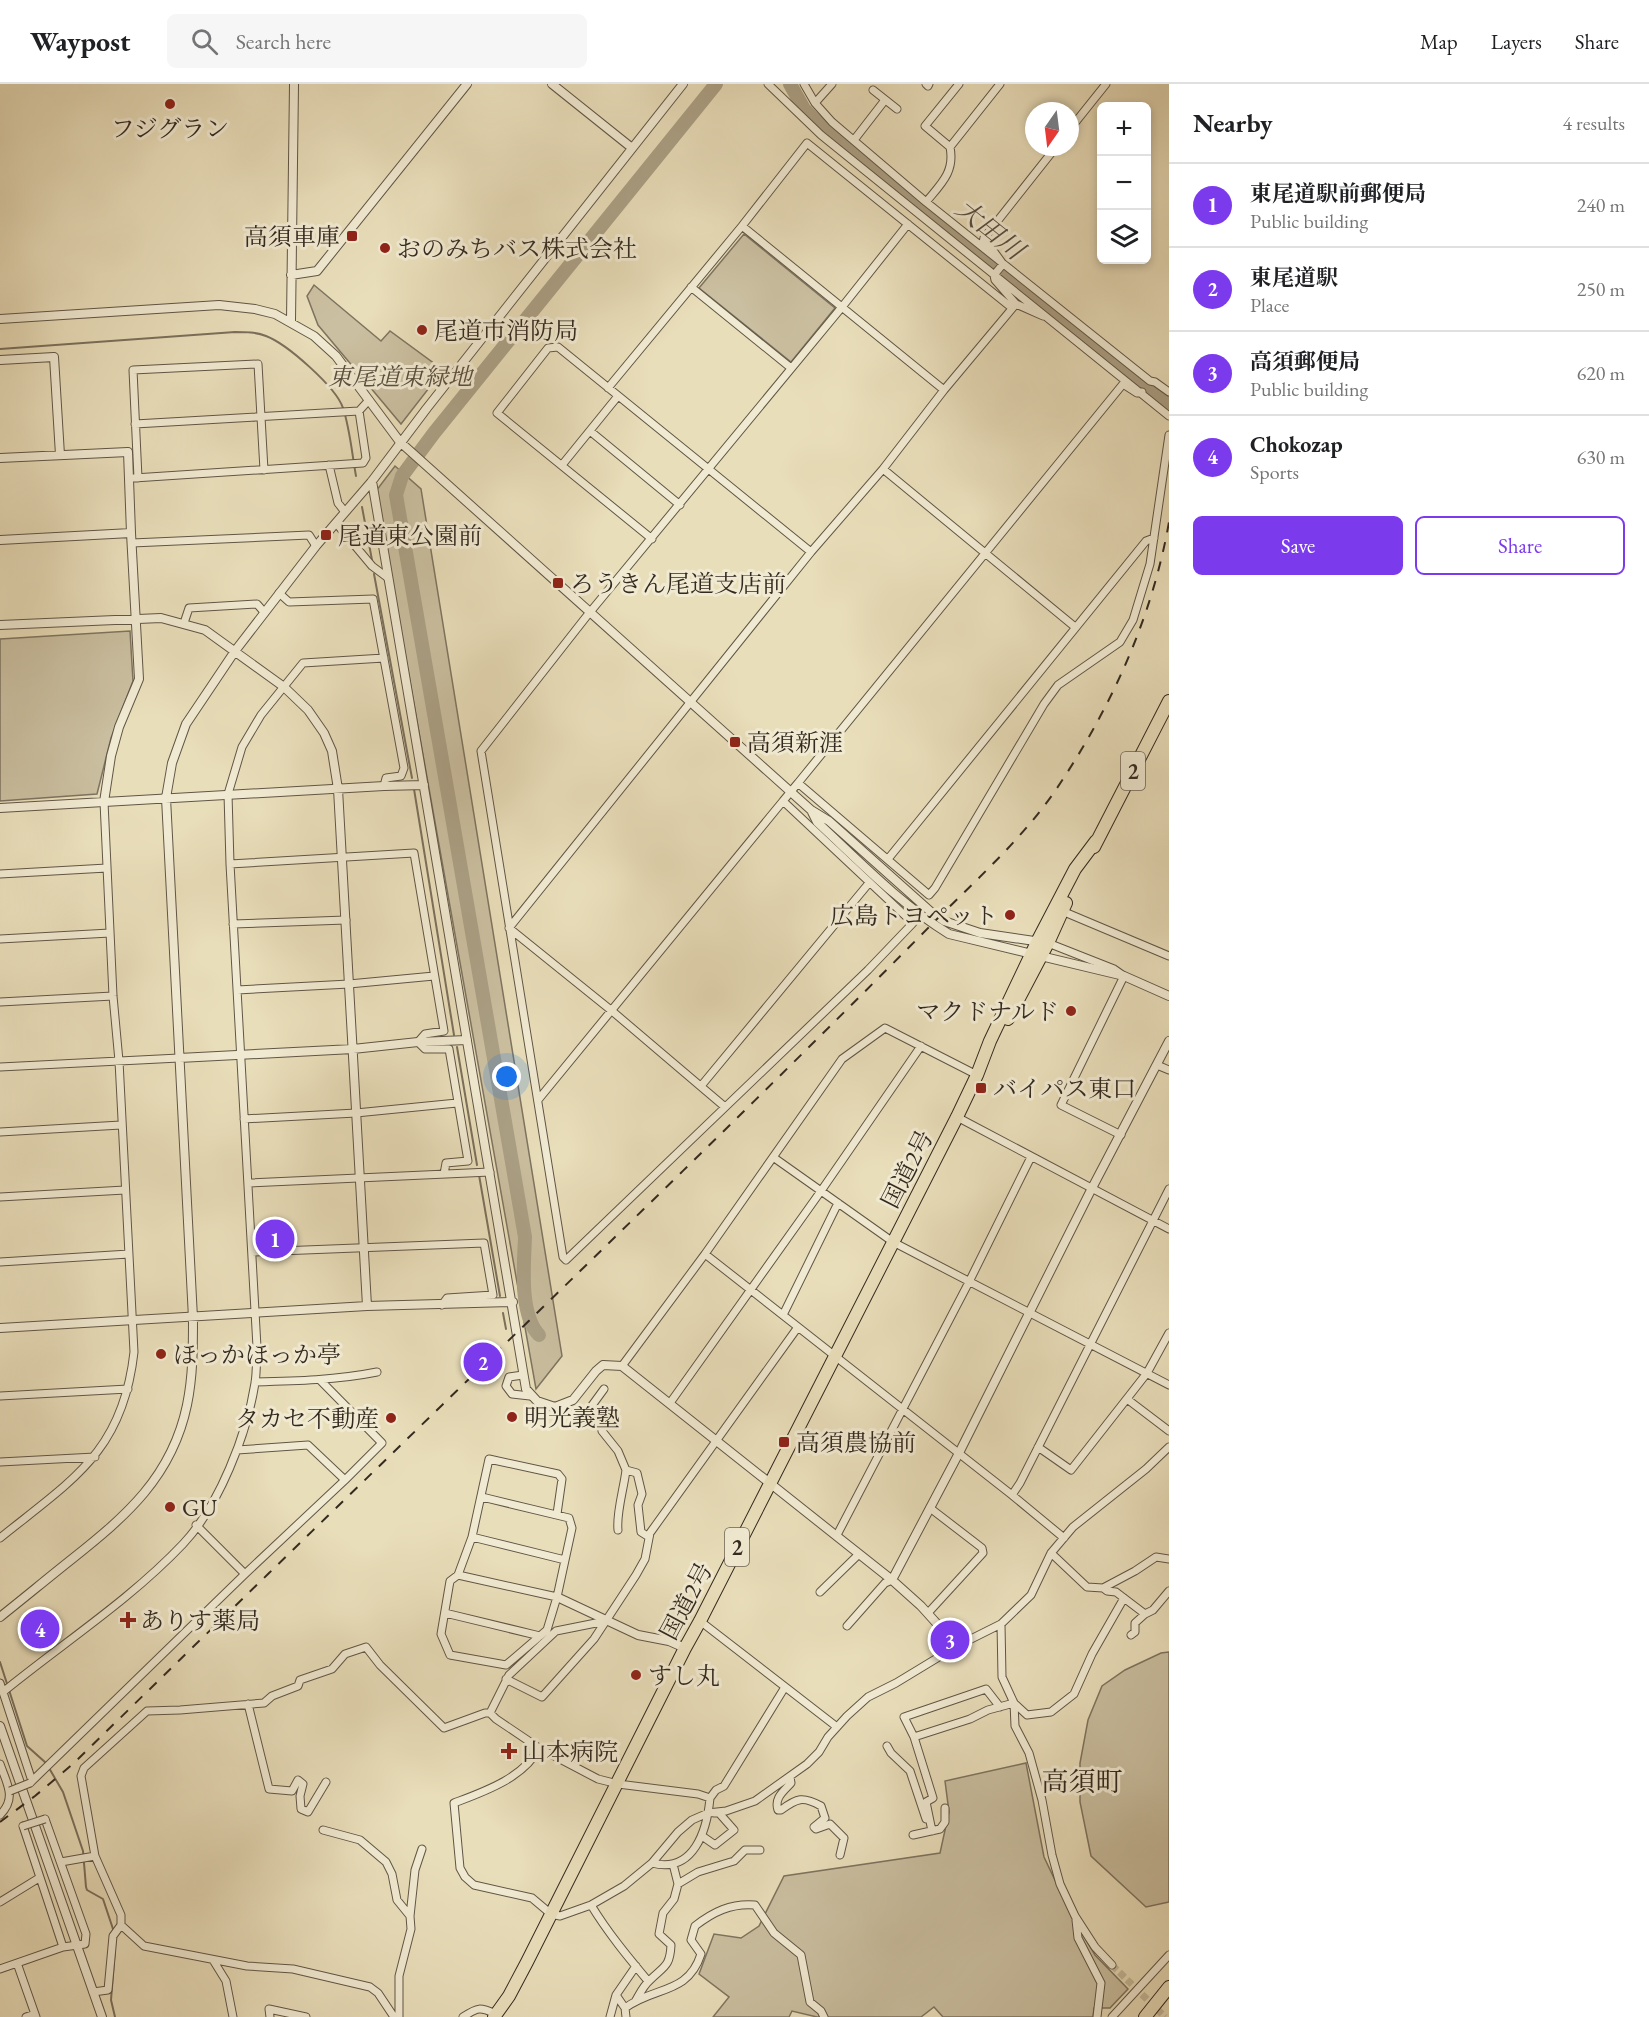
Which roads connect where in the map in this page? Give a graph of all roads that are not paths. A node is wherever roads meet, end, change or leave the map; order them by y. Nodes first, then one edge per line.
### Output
1 (294, 84) edge
2 (467, 84) edge
3 (552, 84) edge
4 (683, 84) edge
5 (768, 84) edge
6 (804, 84) edge
7 (832, 84) edge
8 (959, 84) edge
9 (1000, 84) edge
10 (1106, 84) edge
11 (873, 90) dead end
12 (885, 100) junction
13 (816, 104) junction
14 (897, 110) dead end
15 (1079, 118) edge
16 (854, 140) junction
17 (950, 147) junction
18 (632, 148) junction
19 (1049, 156) edge
20 (926, 202) junction
21 (908, 224) junction
22 (742, 226) junction
23 (984, 238) junction
24 (982, 247) junction
25 (999, 269) junction
26 (291, 275) junction
27 (692, 287) junction
28 (1014, 306) junction
29 (842, 307) junction
30 (1048, 317) junction
31 (0, 319) edge
32 (291, 321) junction
33 (0, 360) edge
34 (791, 368) junction
35 (608, 388) junction
36 (944, 390) junction
37 (1142, 392) junction
38 (1169, 392) edge
39 (618, 396) junction
40 (369, 400) junction
41 (359, 411) junction
42 (1169, 416) edge
43 (261, 417) junction
44 (135, 424) junction
45 (590, 431) junction
46 (1169, 435) edge
47 (400, 442) junction
48 (60, 455) junction
49 (0, 458) edge
50 (329, 465) junction
51 (562, 465) junction
52 (883, 469) junction
53 (264, 470) junction
54 (709, 470) junction
55 (138, 478) junction
56 (129, 479) junction
57 (372, 481) junction
58 (680, 505) junction
59 (345, 512) junction
60 (336, 523) junction
61 (131, 533) junction
62 (1154, 538) junction
63 (652, 539) junction
64 (0, 540) edge
65 (132, 543) junction
66 (316, 546) junction
67 (811, 552) junction
68 (984, 552) junction
69 (388, 578) junction
70 (279, 592) junction
71 (264, 612) junction
72 (591, 612) junction
73 (136, 618) junction
74 (184, 623) junction
75 (0, 625) edge
76 (1075, 627) junction
77 (235, 651) junction
78 (384, 658) junction
79 (284, 687) junction
80 (1169, 701) edge
81 (692, 703) junction
82 (798, 783) junction
83 (424, 785) junction
84 (384, 786) junction
85 (338, 789) junction
86 (790, 791) junction
87 (228, 794) junction
88 (166, 798) junction
89 (783, 801) junction
90 (104, 802) junction
91 (0, 808) edge
92 (1096, 841) junction
93 (342, 859) junction
94 (888, 859) junction
95 (230, 864) junction
96 (107, 868) junction
97 (0, 874) edge
98 (869, 883) junction
99 (1062, 911) junction
100 (346, 920) junction
101 (233, 924) junction
102 (509, 928) junction
103 (110, 933) junction
104 (0, 939) edge
105 (1039, 948) junction
106 (1169, 956) edge
107 (434, 976) junction
108 (1124, 976) junction
109 (349, 984) junction
110 (237, 990) junction
111 (113, 996) junction
112 (1169, 996) edge
113 (0, 1002) edge
114 (612, 1011) junction
115 (467, 1040) junction
116 (1169, 1041) edge
117 (418, 1042) junction
118 (921, 1046) junction
119 (352, 1049) junction
120 (240, 1054) junction
121 (179, 1058) junction
122 (119, 1061) junction
123 (1157, 1065) junction
124 (0, 1067) edge
125 (1169, 1070) edge
126 (977, 1075) junction
127 (701, 1086) junction
128 (538, 1100) junction
129 (457, 1103) junction
130 (725, 1107) junction
131 (356, 1113) junction
132 (957, 1117) junction
133 (244, 1119) junction
134 (121, 1125) junction
135 (0, 1132) edge
136 (1121, 1136) junction
137 (773, 1157) junction
138 (1031, 1157) junction
139 (490, 1172) junction
140 (444, 1174) junction
141 (359, 1178) junction
142 (248, 1183) junction
143 (1169, 1189) edge
144 (125, 1190) junction
145 (1091, 1190) junction
146 (821, 1191) junction
147 (0, 1197) edge
148 (838, 1203) junction
149 (1152, 1221) junction
150 (1169, 1229) edge
151 (893, 1242) junction
152 (364, 1246) junction
153 (252, 1252) junction
154 (129, 1254) junction
155 (705, 1254) junction
156 (0, 1262) edge
157 (969, 1282) junction
158 (750, 1290) junction
159 (513, 1302) junction
160 (442, 1305) junction
161 (368, 1306) junction
162 (254, 1312) junction
163 (1030, 1312) junction
164 (783, 1315) junction
165 (193, 1317) junction
166 (132, 1320) junction
167 (798, 1327) junction
168 (0, 1328) edge
169 (1169, 1334) edge
170 (1090, 1344) junction
171 (836, 1356) junction
172 (622, 1366) junction
173 (377, 1371) dead end
174 (1147, 1373) junction
175 (523, 1375) junction
176 (320, 1380) junction
177 (255, 1382) junction
178 (1169, 1385) edge
179 (128, 1389) junction
180 (604, 1389) dead end
181 (0, 1396) edge
182 (530, 1396) junction
183 (1127, 1399) junction
184 (670, 1403) junction
185 (555, 1407) junction
186 (902, 1410) junction
187 (589, 1411) junction
188 (1169, 1431) edge
189 (715, 1440) junction
190 (1038, 1447) junction
191 (1169, 1447) edge
192 (237, 1450) junction
193 (959, 1453) junction
194 (94, 1456) junction
195 (0, 1462) edge
196 (626, 1470) junction
197 (345, 1480) junction
198 (769, 1484) junction
199 (1012, 1495) junction
200 (482, 1497) junction
201 (621, 1504) junction
202 (638, 1505) junction
203 (930, 1508) junction
204 (557, 1514) junction
205 (196, 1525) junction
206 (618, 1530) dead end
207 (837, 1535) junction
208 (472, 1537) junction
209 (649, 1537) junction
210 (0, 1538) edge
211 (1064, 1538) junction
212 (1051, 1553) junction
213 (859, 1554) junction
214 (1169, 1559) edge
215 (565, 1560) junction
216 (245, 1574) junction
217 (458, 1575) junction
218 (892, 1580) junction
219 (1103, 1587) junction
220 (1169, 1591) edge
221 (820, 1592) dead end
222 (557, 1598) junction
223 (1124, 1598) junction
224 (445, 1613) junction
225 (928, 1613) junction
226 (1145, 1614) junction
227 (0, 1617) edge
228 (606, 1621) junction
229 (700, 1621) junction
230 (1001, 1623) junction
231 (847, 1626) dead end
232 (540, 1635) junction
233 (1131, 1635) dead end
234 (957, 1646) junction
235 (685, 1648) junction
236 (506, 1679) junction
237 (0, 1683) edge
238 (785, 1687) junction
239 (8, 1688) junction
240 (1014, 1703) junction
241 (248, 1704) junction
242 (1000, 1707) junction
243 (490, 1713) junction
244 (0, 1726) edge
245 (837, 1727) junction
246 (914, 1737) junction
247 (887, 1746) dead end
248 (539, 1748) junction
249 (0, 1764) edge
250 (923, 1766) junction
251 (910, 1771) junction
252 (790, 1777) junction
253 (31, 1782) junction
254 (326, 1782) dead end
255 (618, 1784) junction
256 (10, 1791) junction
257 (710, 1798) junction
258 (945, 1808) dead end
259 (708, 1813) junction
260 (0, 1815) edge
261 (324, 1830) dead end
262 (930, 1831) junction
263 (913, 1835) dead end
264 (702, 1836) junction
265 (422, 1849) dead end
266 (760, 1850) dead end
267 (840, 1855) dead end
268 (88, 1857) junction
269 (61, 1862) junction
270 (652, 1863) junction
271 (673, 1864) junction
272 (39, 1878) junction
273 (678, 1884) junction
274 (0, 1902) edge
275 (591, 1905) junction
276 (551, 1914) junction
277 (410, 1916) junction
278 (1075, 1916) junction
279 (122, 1925) junction
280 (77, 1946) junction
281 (63, 1947) junction
282 (1169, 1955) edge
283 (213, 1960) junction
284 (17, 1963) junction
285 (1112, 1965) tunnel mouth
286 (636, 1966) junction
287 (0, 1969) edge
288 (648, 1981) junction
289 (1169, 1987) edge
290 (93, 1992) junction
291 (615, 1995) junction
292 (636, 2000) junction
293 (625, 2008) junction
294 (36, 2015) edge
295 (495, 2015) edge
296 (26, 2017) edge
297 (102, 2017) edge
298 (233, 2017) edge
299 (270, 2017) edge
300 (306, 2017) edge
301 (394, 2017) edge
302 (399, 2017) edge
303 (464, 2017) edge
304 (610, 2017) edge
305 (627, 2017) edge
306 (824, 2017) edge
307 (1097, 2017) edge
308 (1112, 2017) edge
309 (1145, 2017) edge

1 - 26 street
2 - 26 street
3 - 18 street
4 - 18 street
5 - 25 street
6 - 13 street
7 - 13 street
8 - 17 street
9 - 17 street
10 - 15 street
11 - 12 street
12 - 14 street
12 - 16 street
13 - 16 street
16 - 20 street
17 - 20 street
18 - 47 street
19 - 23 street
20 - 24 street
21 - 22 street
21 - 28 street
21 - 29 street
22 - 27 street
22 - 29 street
23 - 24 street
23 - 25 street
24 - 25 street
25 - 28 street
25 - 30 street
25 - 38 street
26 - 32 street
27 - 34 street
27 - 35 street
28 - 30 street
28 - 36 street
29 - 34 street
29 - 36 street
30 - 37 street
31 - 32 street
32 - 40 street
33 - 48 street
34 - 54 street
35 - 39 street
35 - 51 street
36 - 52 street
37 - 42 street
37 - 68 street
39 - 45 street
39 - 54 street
40 - 41 street
40 - 47 street
41 - 43 street
41 - 50 street
43 - 44 street
43 - 44 street
43 - 53 street
44 - 55 street
45 - 51 street
45 - 58 street
46 - 62 street
47 - 57 street
47 - 72 street
48 - 49 street
48 - 56 street
50 - 53 street
50 - 59 street
51 - 63 street
52 - 67 street
52 - 68 street
53 - 55 street
54 - 58 street
54 - 67 street
55 - 56 street
56 - 61 street
57 - 59 street
57 - 69 street
58 - 63 street
59 - 60 street
60 - 66 street
60 - 69 street
61 - 64 street
61 - 65 street
62 - 76 street
62 - 94 street
63 - 72 street
65 - 66 street
65 - 73 street
66 - 70 street
67 - 81 street
68 - 76 street
68 - 82 street
69 - 83 street
70 - 71 street
70 - 78 street
71 - 74 street
71 - 77 street
72 - 81 street
72 - 102 street
73 - 74 street
73 - 75 street
73 - 90 street
74 - 77 street
76 - 94 street
77 - 79 street
77 - 88 street
78 - 79 street
78 - 84 street
79 - 85 street
79 - 87 street
80 - 92 highway, 国道2号 / 2
81 - 86 street
81 - 102 street
82 - 86 street
82 - 94 street
83 - 84 street
83 - 115 street
84 - 85 street
85 - 87 street
85 - 93 street
86 - 89 street
86 - 105 street
87 - 88 street
87 - 95 street
88 - 90 street
88 - 121 street
89 - 98 street
89 - 114 street
90 - 91 street
90 - 96 street
92 - 99 highway, 国道2号 / 2
92 - 105 highway, 国道2号 / 2
93 - 95 street
93 - 100 street
93 - 107 street
95 - 101 street
96 - 97 street
96 - 103 street
98 - 127 street
98 - 130 street
99 - 105 highway, 国道2号 / 2
99 - 106 street
100 - 101 street
100 - 109 street
101 - 110 street
102 - 114 street
102 - 128 street
103 - 104 street
103 - 111 street
105 - 108 street
105 - 108 street
105 - 126 highway, 国道2号 / 2
107 - 109 street
107 - 117 street
108 - 112 street
108 - 136 street
109 - 110 street
109 - 119 street
110 - 120 street
111 - 113 street
111 - 122 street
114 - 127 street
114 - 128 street
115 - 117 street
115 - 139 street
116 - 123 street
117 - 119 street
117 - 129 street
118 - 126 street
118 - 137 street
118 - 146 street
119 - 120 street
119 - 131 street
120 - 121 street
120 - 133 street
121 - 122 street
121 - 165 street
122 - 124 street
122 - 134 street
123 - 125 street
123 - 136 street
126 - 132 highway, 国道2号 / 2
127 - 130 street
128 - 130 street
129 - 131 street
129 - 140 street
131 - 133 street
131 - 141 street
132 - 138 street
132 - 151 highway, 国道2号 / 2
133 - 142 street
134 - 135 street
134 - 144 street
136 - 145 street
137 - 146 street
137 - 155 street
138 - 145 street
138 - 157 street
139 - 140 street
139 - 159 street
140 - 141 street
141 - 142 street
141 - 152 street
142 - 153 street
143 - 149 street
144 - 147 street
144 - 154 street
145 - 149 street
145 - 163 street
146 - 148 street
146 - 158 street
148 - 151 street
148 - 164 street
149 - 150 street
149 - 170 street
151 - 157 street
151 - 171 highway, 国道2号 / 2
152 - 153 street
152 - 160 street
152 - 161 street
153 - 162 street
154 - 156 street
154 - 166 street
155 - 158 street
155 - 172 street
157 - 163 street
157 - 186 street
158 - 164 street
158 - 184 street
159 - 160 street
159 - 175 street
160 - 161 street
161 - 162 street
162 - 165 street
162 - 177 street
163 - 170 street
163 - 193 street
164 - 167 street
165 - 166 street
165 - 227 street
166 - 168 street
166 - 179 street
167 - 171 street
167 - 189 street
169 - 174 street
170 - 174 street
170 - 190 street
171 - 186 street
171 - 198 highway, 国道2号 / 2
172 - 184 street
172 - 185 street
173 - 176 street
174 - 178 street
174 - 183 street
175 - 182 street
175 - 182 street
176 - 177 street
176 - 197 street
177 - 192 street
179 - 181 street
179 - 194 street
180 - 187 street
182 - 185 street
183 - 188 street
183 - 190 street
184 - 189 street
185 - 187 street
186 - 193 street
186 - 207 street
187 - 196 street
189 - 198 street
189 - 209 street
190 - 199 street
191 - 211 street
192 - 197 street
192 - 205 street
193 - 199 street
193 - 203 street
194 - 195 street
194 - 210 street
196 - 201 street
196 - 202 street
197 - 216 street
198 - 207 street
198 - 229 highway, 国道2号 / 2
199 - 211 street
200 - 204 street
200 - 204 street
200 - 208 street
201 - 202 street
201 - 206 street
202 - 209 street
203 - 218 street
203 - 225 street
204 - 215 street
205 - 216 street
205 - 239 street
207 - 213 street
208 - 215 street
208 - 217 street
209 - 228 street
211 - 212 street
212 - 219 street
212 - 230 street
213 - 218 street
213 - 221 street
214 - 219 street
215 - 222 street
216 - 253 street
217 - 222 street
217 - 224 street
218 - 225 street
218 - 231 street
219 - 223 street
220 - 226 street
222 - 228 street
222 - 232 street
223 - 226 street
223 - 240 street
224 - 232 street
224 - 232 street
225 - 234 street
226 - 233 street
228 - 235 street
228 - 236 street
228 - 236 street
229 - 235 highway, 国道2号 / 2
229 - 238 street
230 - 234 street
230 - 240 street
234 - 245 street
235 - 255 highway, 国道2号 / 2
236 - 243 street
237 - 239 street
238 - 245 street
238 - 257 street
239 - 253 street
240 - 242 street
240 - 278 street
241 - 243 street
241 - 254 street
241 - 268 street
242 - 246 street
242 - 246 street
243 - 248 street
244 - 280 street
245 - 252 street
246 - 250 street
247 - 251 street
248 - 255 street
248 - 276 street
249 - 256 street
250 - 251 street
250 - 262 street
251 - 262 street
252 - 259 street
252 - 267 street
253 - 256 street, bridge
255 - 257 street
255 - 276 highway, 国道2号 / 2
256 - 260 street
257 - 259 street
258 - 262 street
259 - 264 street
259 - 264 street
259 - 270 street
261 - 277 street
262 - 263 street
264 - 271 street
265 - 277 street
266 - 273 street
268 - 269 street
268 - 279 street
269 - 272 street, bridge
269 - 280 street
270 - 271 street
270 - 275 street
271 - 273 street
272 - 274 street
272 - 281 street
273 - 288 street
275 - 276 street
275 - 286 street
276 - 295 highway, 国道2号 / 2
277 - 302 street
278 - 285 street
278 - 307 street
279 - 283 street
279 - 290 street
280 - 281 street
280 - 290 street
281 - 284 street
282 - 308 street
283 - 298 street
283 - 301 street
284 - 287 street
284 - 294 street
286 - 288 street
286 - 291 street
288 - 292 street
289 - 309 highway
290 - 297 street
291 - 293 street
291 - 304 street
292 - 293 street
292 - 306 street
293 - 305 street
294 - 296 street
295 - 303 street
299 - 300 street

